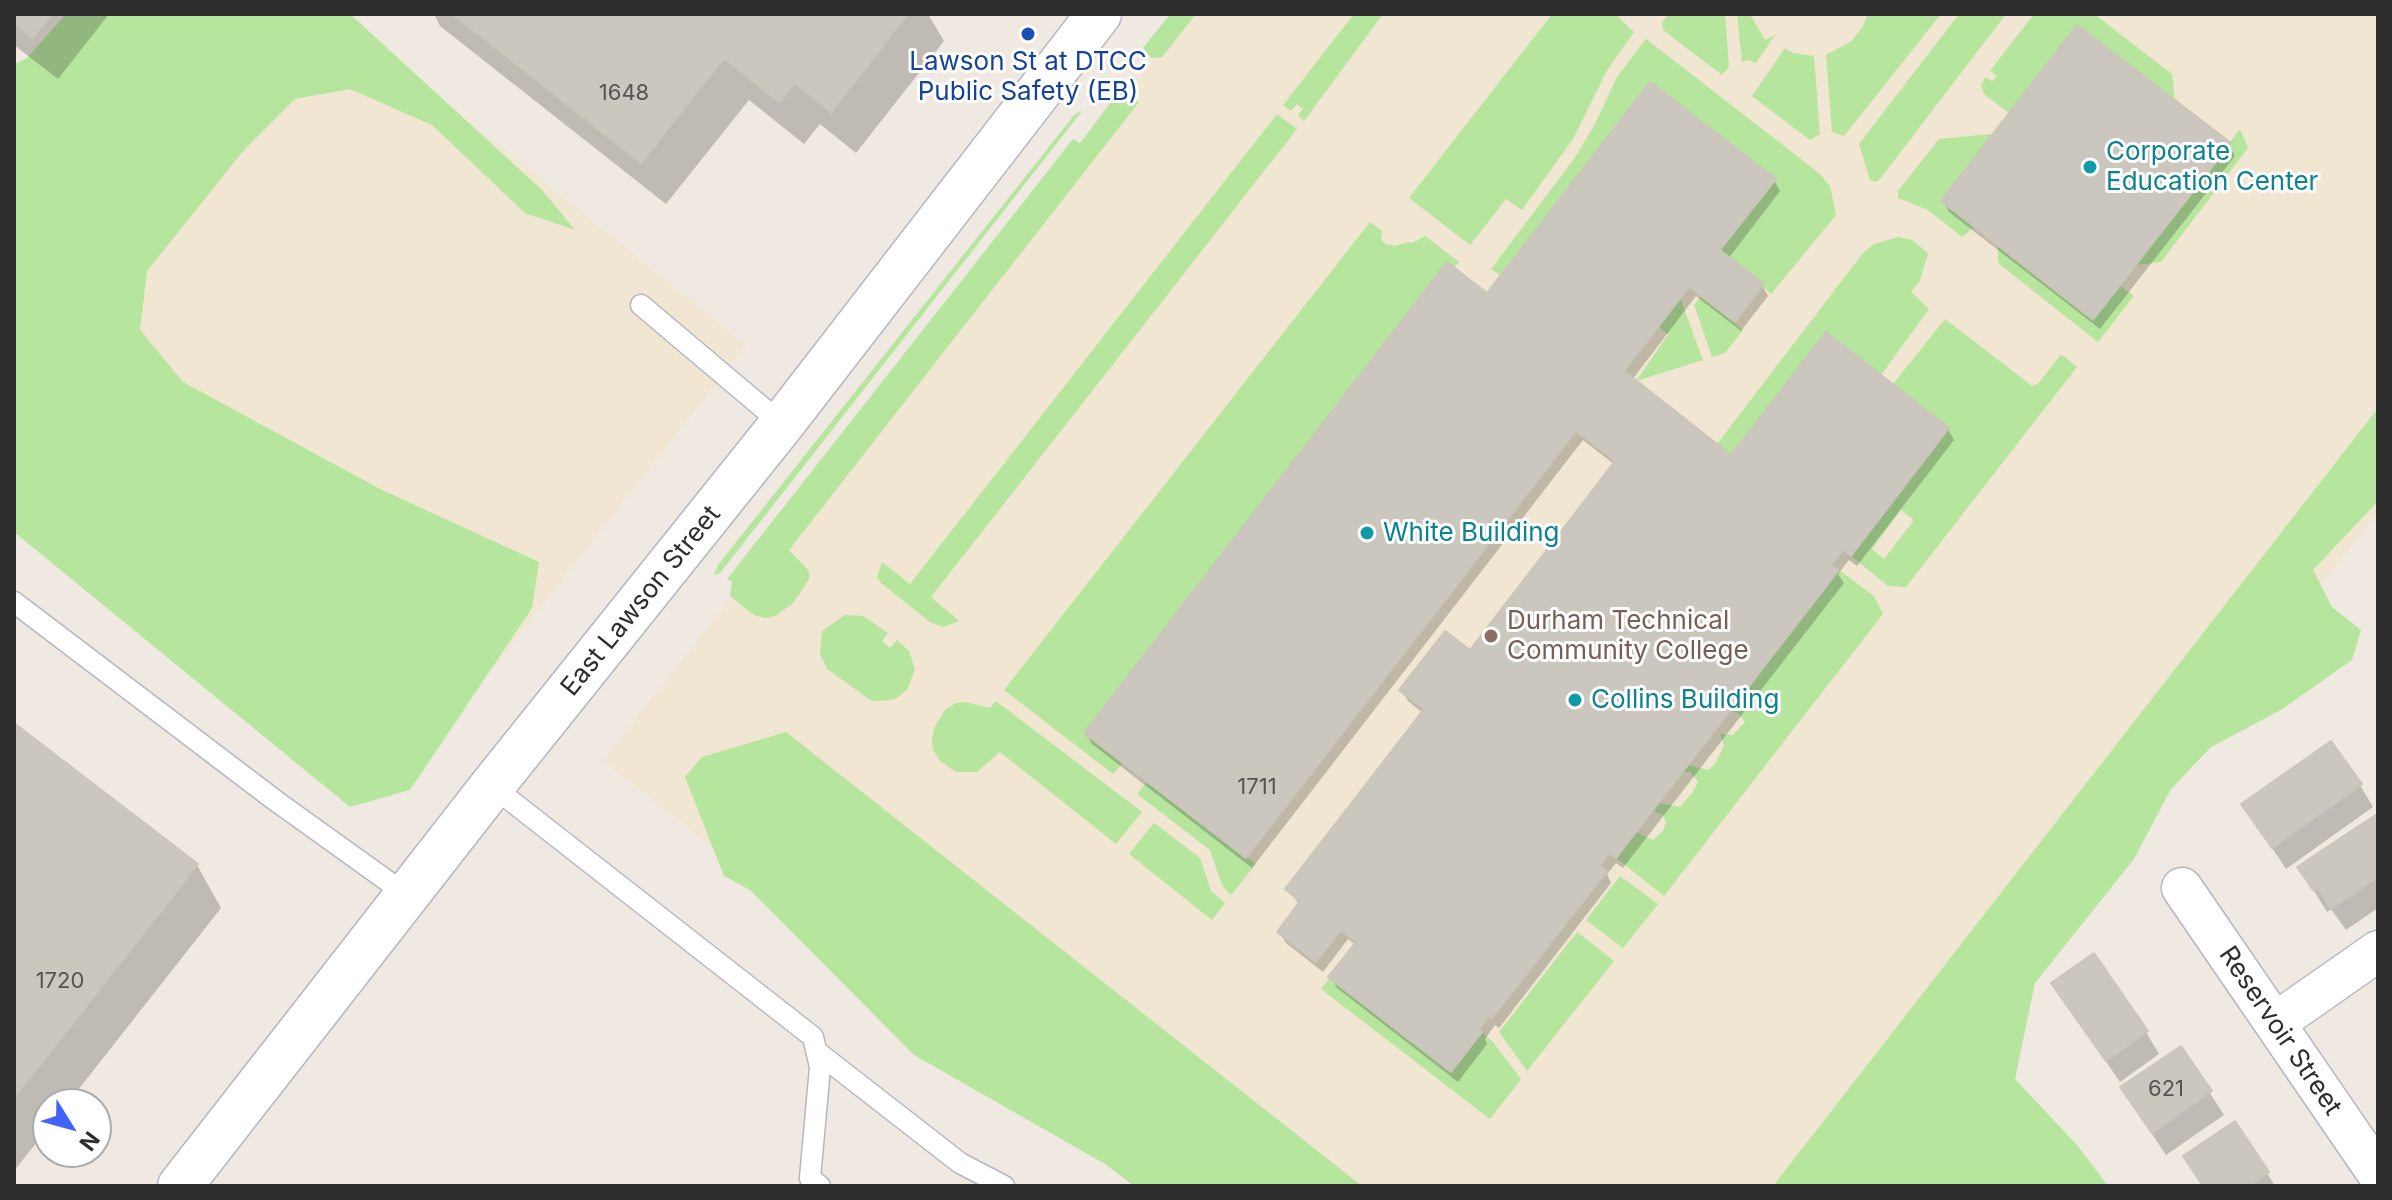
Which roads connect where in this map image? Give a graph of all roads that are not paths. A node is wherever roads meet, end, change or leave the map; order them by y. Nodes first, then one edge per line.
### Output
1 (1099, 14) edge
2 (641, 305) dead end
3 (782, 424) junction
4 (14, 602) edge
5 (492, 786) junction
6 (2182, 888) dead end
7 (407, 895) junction
8 (2378, 951) edge
9 (2275, 1023) junction
10 (816, 1051) junction
11 (2378, 1174) edge
12 (180, 1186) edge
13 (820, 1186) edge
14 (1004, 1186) edge

1 - 3 street, East Lawson Street
2 - 3 lane
3 - 5 street, East Lawson Street
4 - 7 lane
5 - 7 street, East Lawson Street
5 - 10 lane
6 - 9 street, Reservoir Street
7 - 12 street, East Lawson Street
8 - 9 street
9 - 11 street, Reservoir Street
10 - 13 lane
10 - 14 lane

